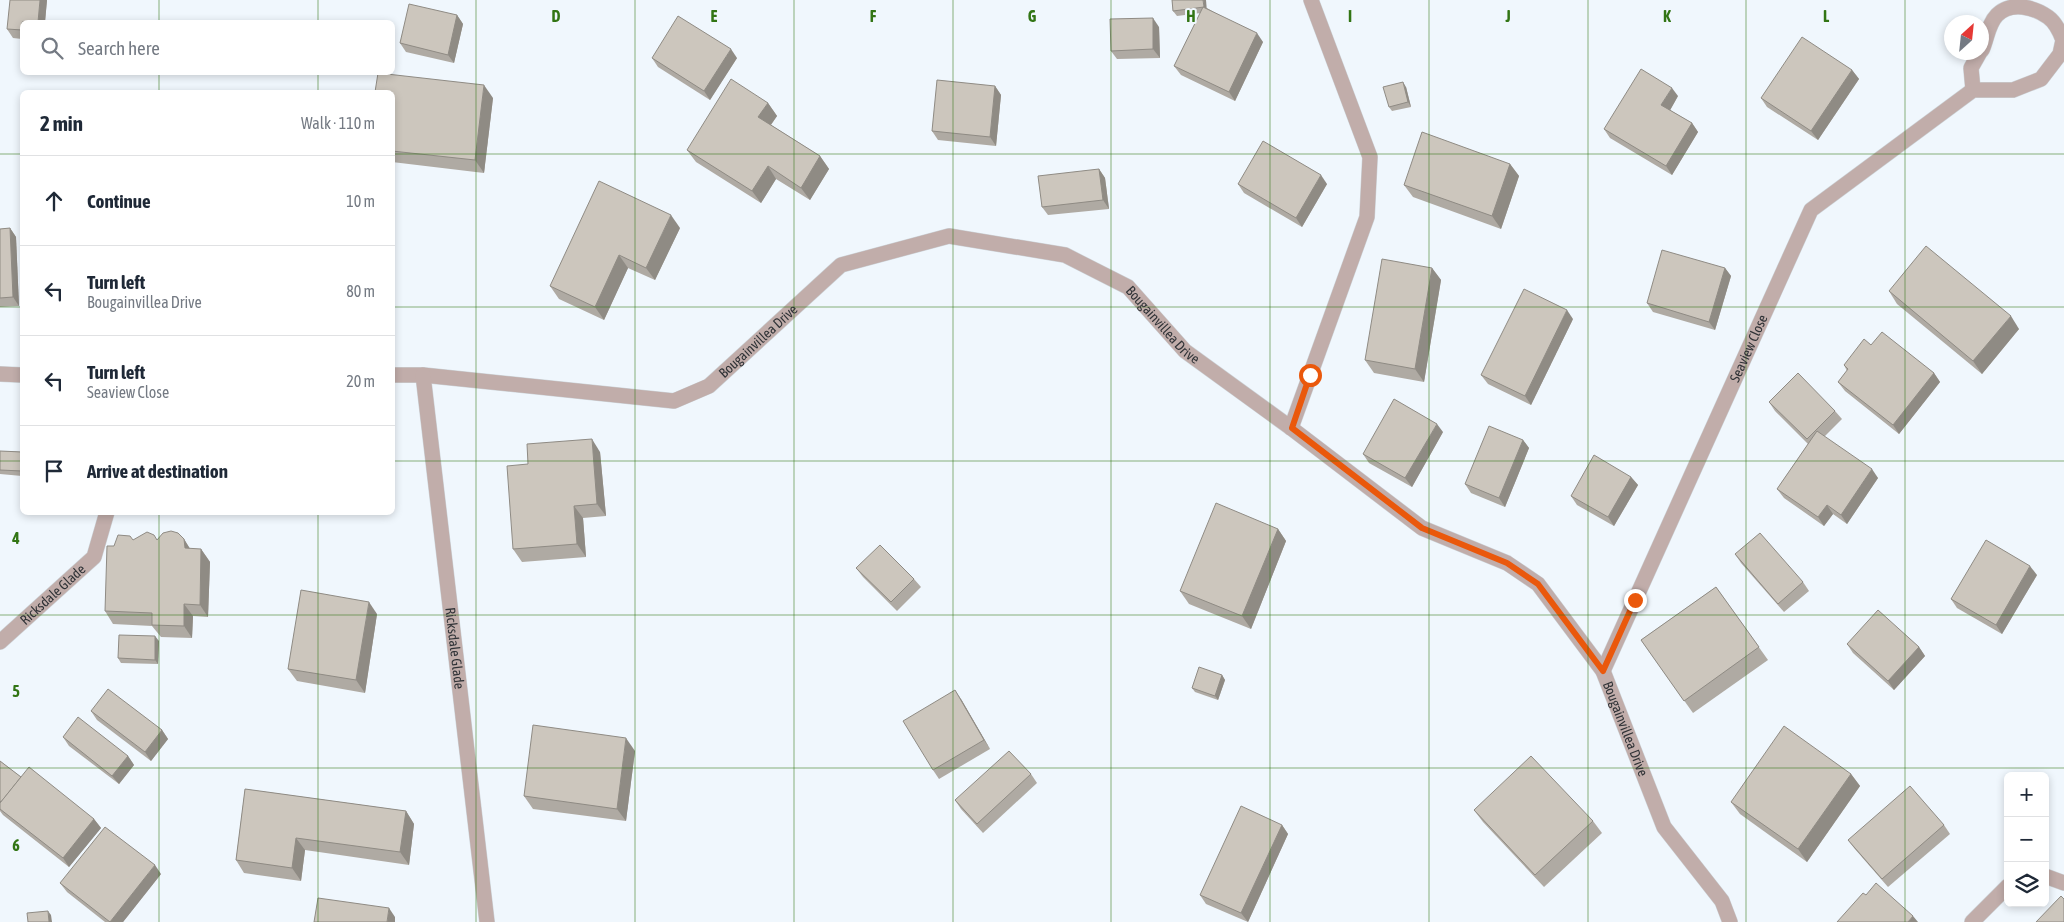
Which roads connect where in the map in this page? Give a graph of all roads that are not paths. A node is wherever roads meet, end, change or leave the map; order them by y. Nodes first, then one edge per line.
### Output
1 (1311, 0) edge
2 (1989, 33) edge
3 (1976, 60) edge
4 (1973, 90) junction
5 (0, 374) edge
6 (20, 375) edge
7 (423, 375) junction
8 (395, 376) edge
9 (1292, 428) junction
10 (106, 515) edge
11 (0, 642) edge
12 (1603, 671) junction
13 (2049, 877) edge
14 (2064, 882) edge
15 (2004, 890) edge
16 (487, 922) edge
17 (1730, 922) edge
18 (1972, 922) edge

1 - 9 street
2 - 4 street
3 - 4 street
4 - 12 street, Seaview Close
5 - 6 street
7 - 8 street, Bougainvillea Drive
7 - 9 street, Bougainvillea Drive
7 - 16 street, Ricksdale Glade
9 - 12 street, Bougainvillea Drive
10 - 11 street, Ricksdale Glade
12 - 17 street, Bougainvillea Drive
13 - 14 street
15 - 18 street

